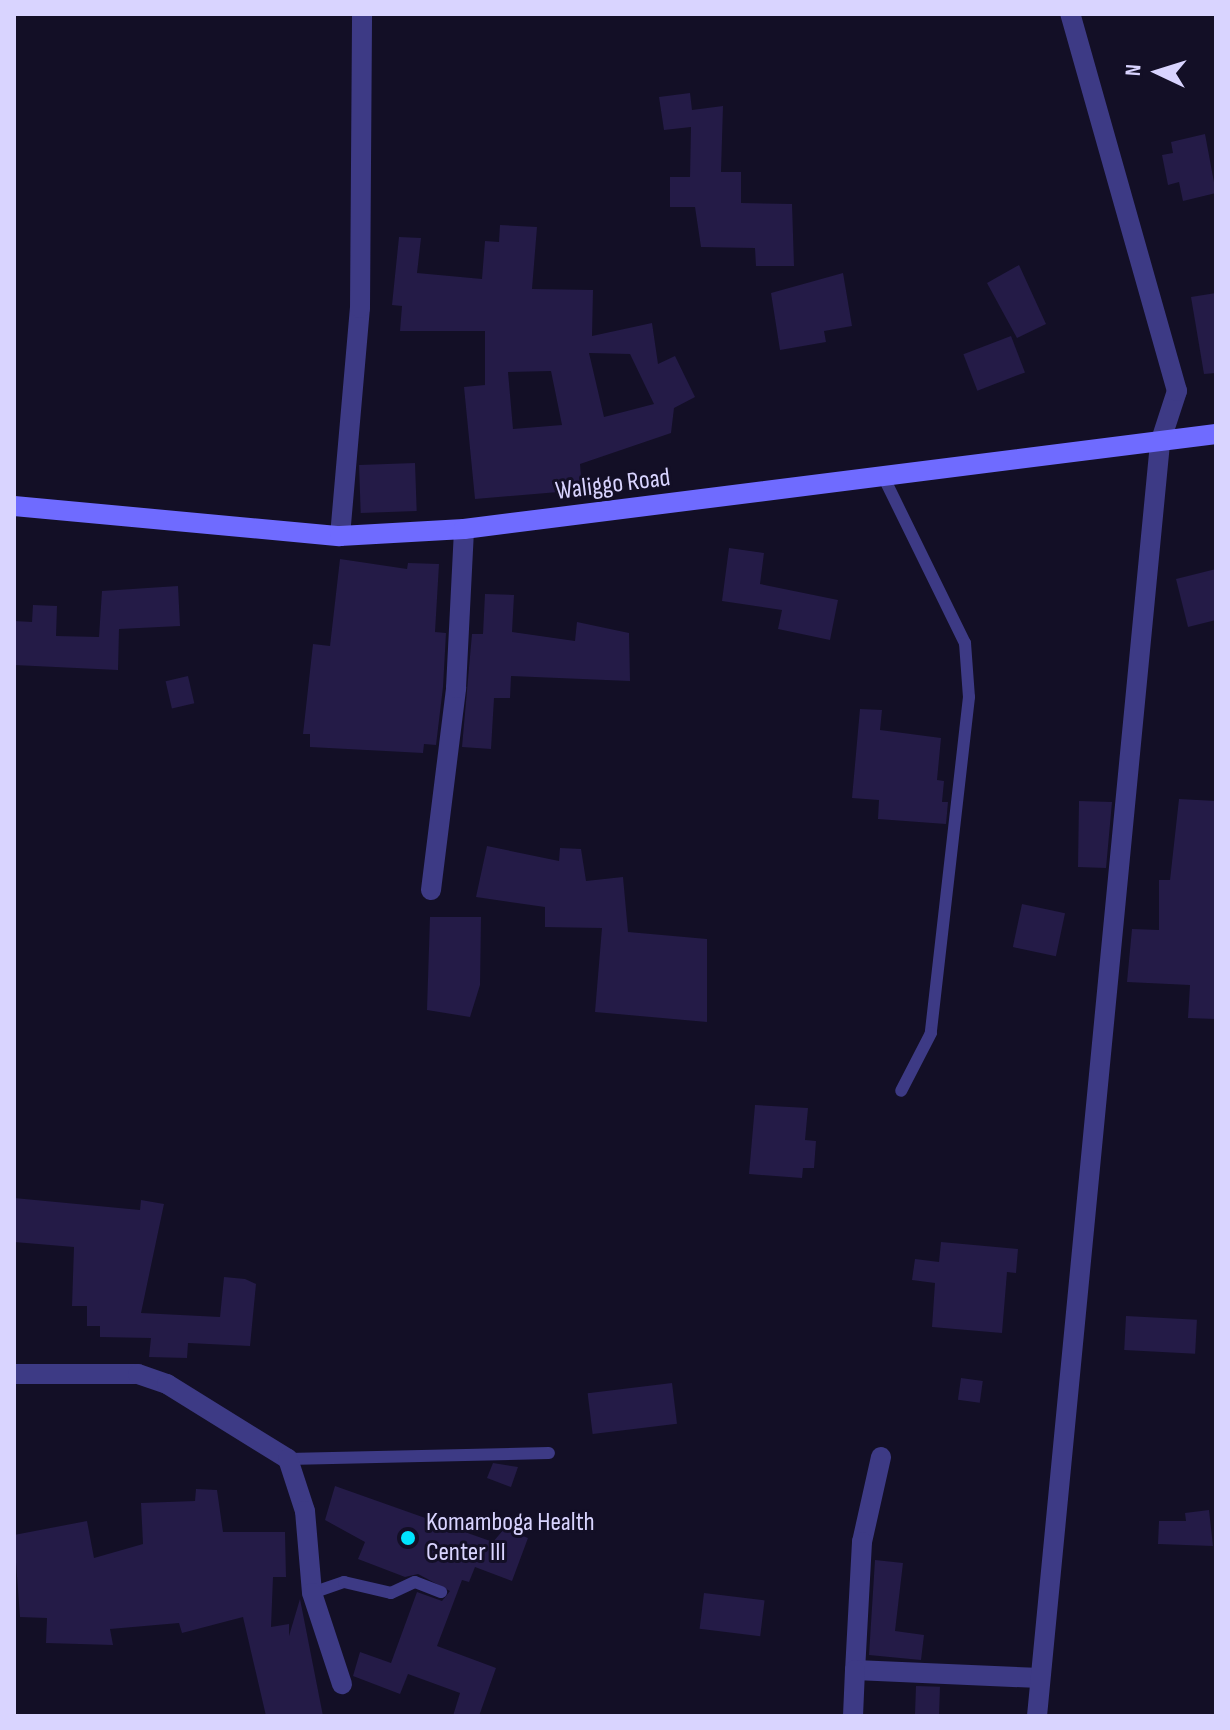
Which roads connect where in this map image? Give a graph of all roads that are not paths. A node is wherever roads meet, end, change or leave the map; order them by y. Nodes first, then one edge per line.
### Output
1 (362, 14) edge
2 (1070, 14) edge
3 (1216, 434) edge
4 (1160, 443) junction
5 (885, 480) junction
6 (14, 506) edge
7 (464, 529) junction
8 (340, 536) junction
9 (431, 890) dead end
10 (901, 1091) dead end
11 (14, 1374) edge
12 (549, 1453) dead end
13 (881, 1457) dead end
14 (288, 1459) junction
15 (441, 1592) dead end
16 (312, 1593) junction
17 (855, 1670) junction
18 (1040, 1678) junction
19 (342, 1684) dead end
20 (853, 1716) edge
21 (1037, 1716) edge

1 - 8 street
2 - 4 street
3 - 4 street, Waliggo Road
4 - 5 street, Waliggo Road
4 - 18 street
5 - 7 street, Waliggo Road
5 - 10 lane
6 - 8 street, Waliggo Road
7 - 8 street, Waliggo Road
7 - 9 street
11 - 14 street
12 - 14 lane
13 - 17 street
14 - 16 street
15 - 16 lane
16 - 19 street
17 - 18 street
17 - 20 street
18 - 21 street

